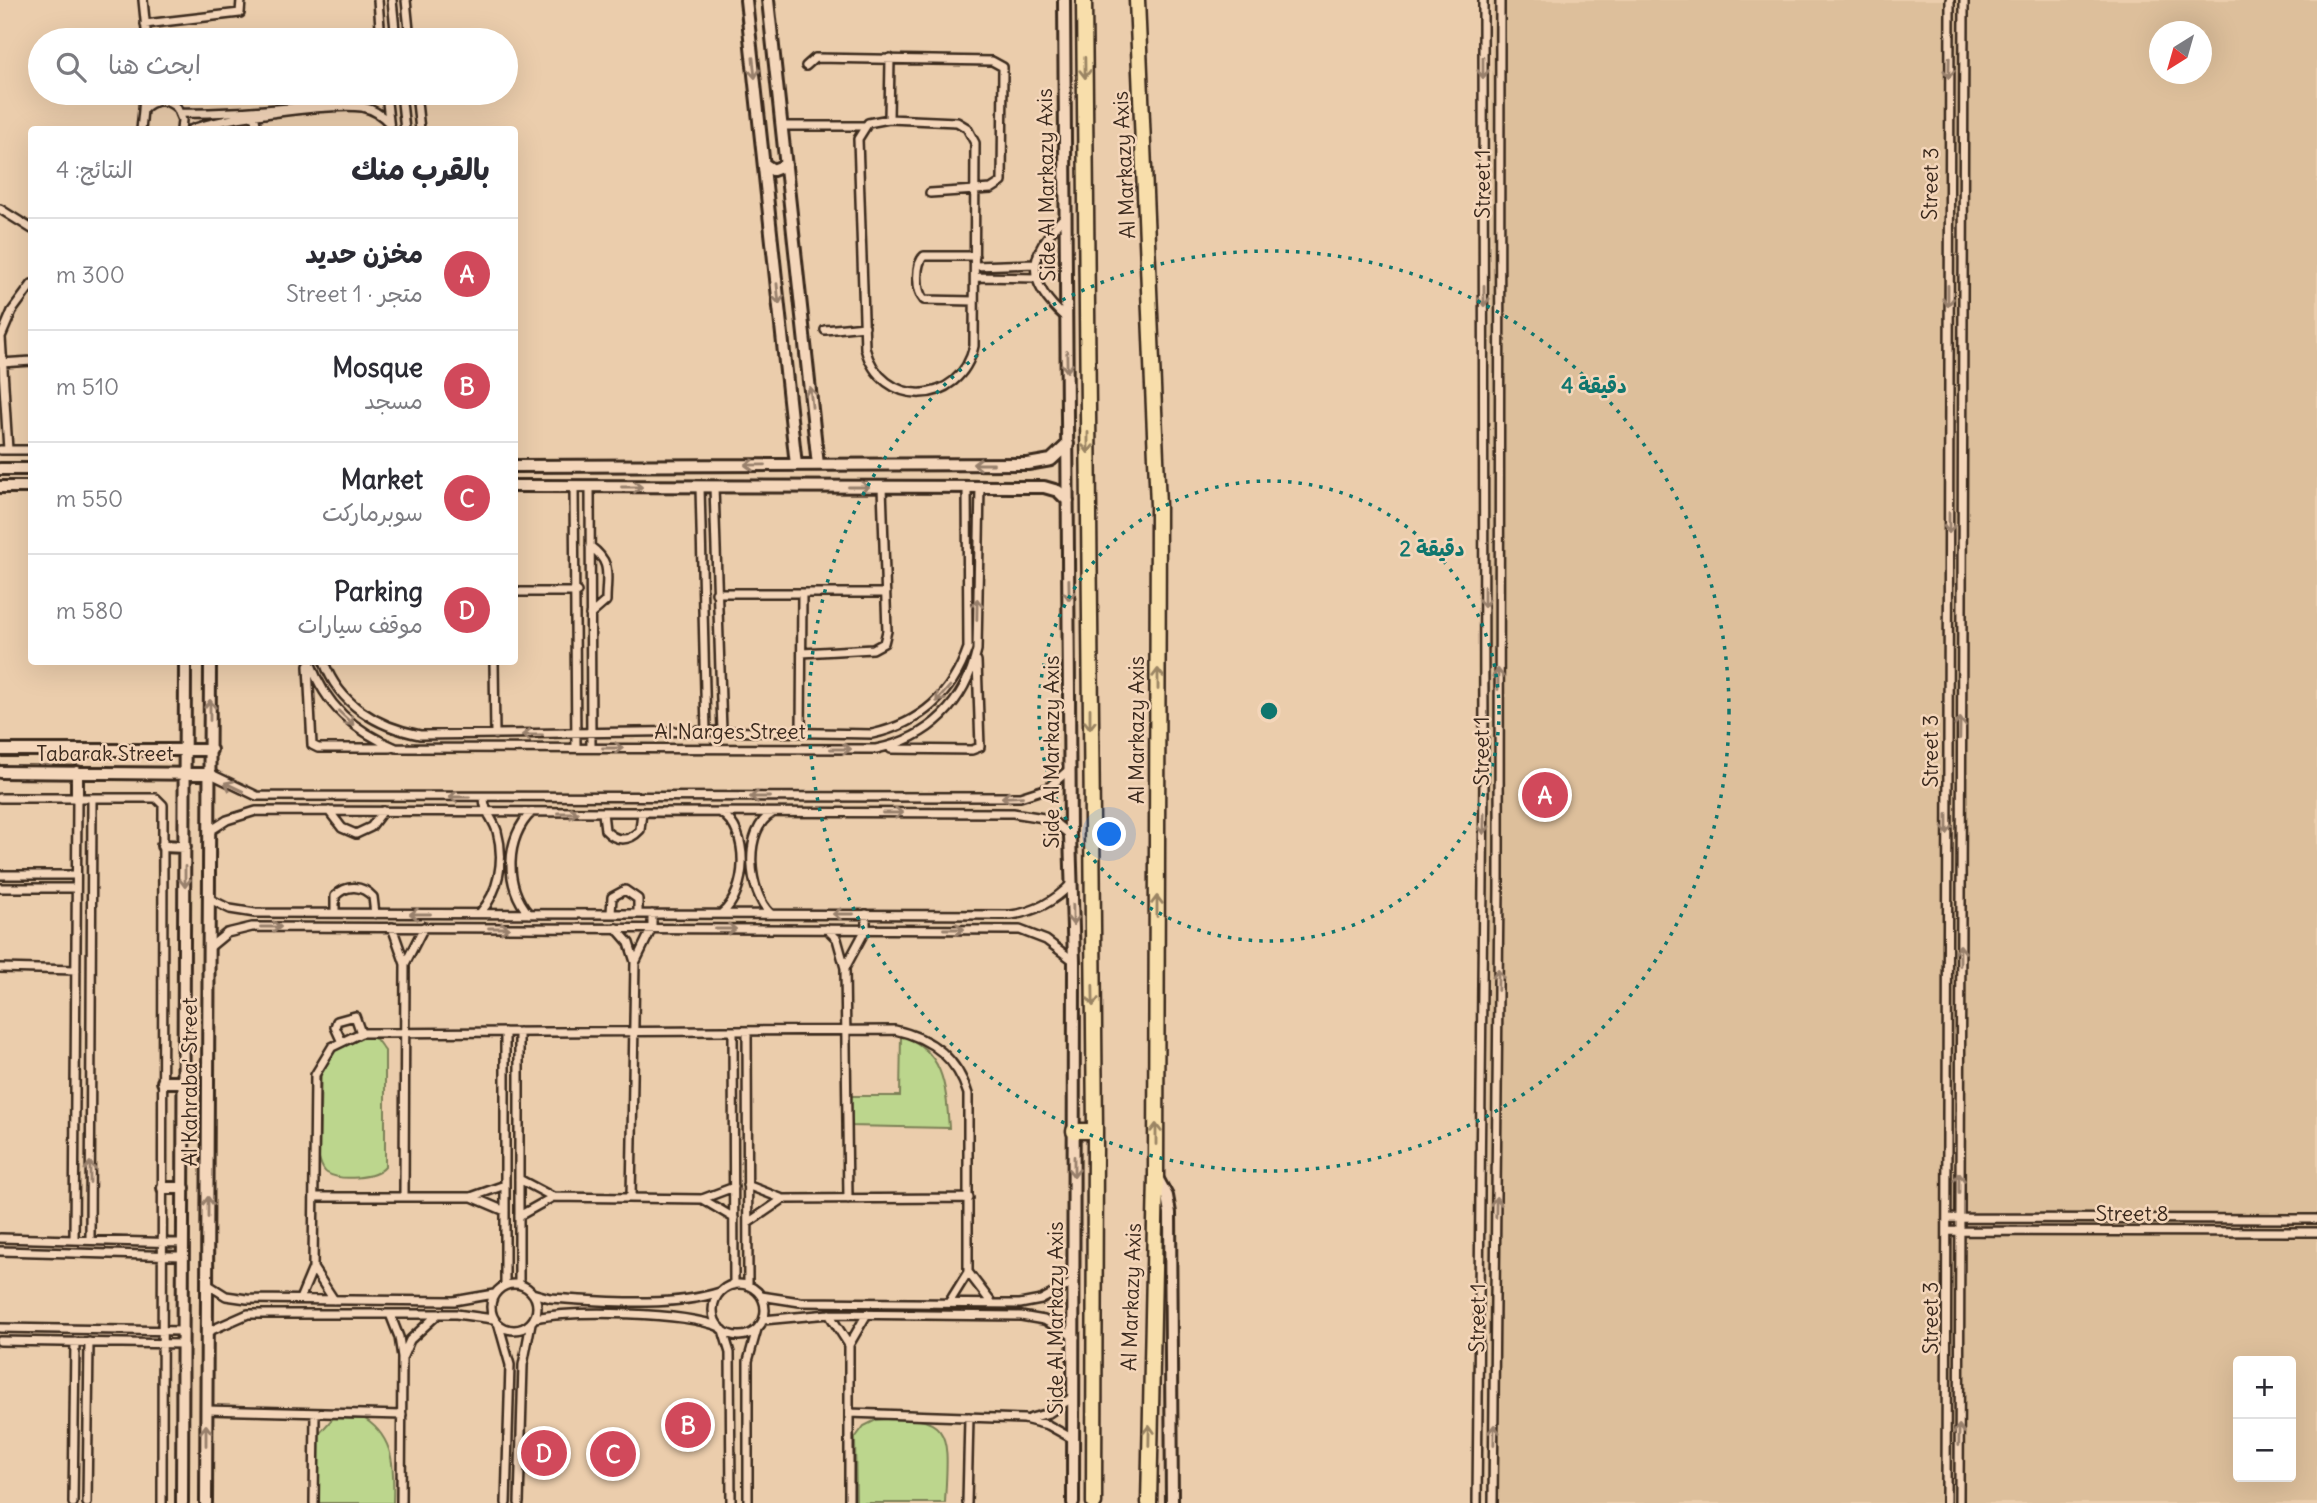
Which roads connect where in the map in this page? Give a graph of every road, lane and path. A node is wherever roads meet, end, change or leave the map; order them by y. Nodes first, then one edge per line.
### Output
1 (143, 0) edge
2 (241, 0) edge
3 (378, 0) edge
4 (393, 0) edge
5 (406, 0) edge
6 (746, 0) edge
7 (768, 0) edge
8 (1063, 0) edge
9 (1084, 0) edge
10 (1137, 0) edge
11 (1483, 0) edge
12 (1500, 0) edge
13 (1950, 0) edge
14 (1964, 0) edge
15 (145, 24) junction
16 (146, 28) edge
17 (381, 28) edge
18 (395, 28) edge
19 (409, 28) edge
20 (890, 58) junction
21 (806, 66) dead end
22 (143, 105) edge
23 (149, 105) edge
24 (172, 105) edge
25 (314, 105) edge
26 (387, 105) edge
27 (402, 105) edge
28 (417, 105) edge
29 (143, 110) junction
30 (181, 113) junction
31 (254, 113) junction
32 (889, 119) junction
33 (139, 126) edge
34 (181, 126) edge
35 (202, 126) edge
36 (256, 126) edge
37 (390, 126) edge
38 (405, 126) edge
39 (420, 126) edge
40 (782, 126) junction
41 (864, 126) junction
42 (764, 164) junction
43 (786, 165) junction
44 (1483, 172) junction
45 (1499, 172) junction
46 (976, 190) junction
47 (930, 193) dead end
48 (790, 201) junction
49 (768, 202) junction
50 (0, 209) edge
51 (1066, 216) junction
52 (22, 224) junction
53 (28, 227) edge
54 (28, 232) edge
55 (975, 256) junction
56 (1035, 264) junction
57 (975, 266) junction
58 (975, 277) junction
59 (1036, 278) junction
60 (28, 290) edge
61 (974, 301) junction
62 (1066, 318) junction
63 (865, 326) junction
64 (825, 330) dead end
65 (28, 361) edge
66 (1, 363) edge
67 (1068, 444) junction
68 (4, 450) edge
69 (28, 450) edge
70 (818, 464) junction
71 (1028, 464) junction
72 (796, 465) junction
73 (518, 466) edge
74 (0, 469) edge
75 (28, 469) edge
76 (0, 486) edge
77 (518, 486) edge
78 (574, 486) junction
79 (590, 486) junction
80 (967, 486) junction
81 (980, 486) junction
82 (1025, 486) junction
83 (28, 487) edge
84 (700, 487) junction
85 (714, 487) junction
86 (882, 487) junction
87 (1068, 501) junction
88 (590, 545) junction
89 (518, 592) edge
90 (577, 592) junction
91 (716, 593) junction
92 (802, 593) junction
93 (886, 593) junction
94 (590, 615) junction
95 (1484, 648) junction
96 (1498, 648) junction
97 (977, 650) junction
98 (802, 653) junction
99 (186, 665) edge
100 (210, 665) edge
101 (309, 665) edge
102 (311, 665) edge
103 (326, 665) edge
104 (494, 665) edge
105 (706, 731) junction
106 (722, 732) junction
107 (801, 733) junction
108 (495, 735) junction
109 (577, 735) junction
110 (590, 735) junction
111 (396, 748) junction
112 (576, 748) junction
113 (591, 748) junction
114 (876, 749) junction
115 (0, 750) edge
116 (185, 750) junction
117 (211, 750) junction
118 (1071, 768) junction
119 (0, 772) edge
120 (77, 772) junction
121 (185, 773) junction
122 (211, 774) junction
123 (484, 797) junction
124 (0, 798) edge
125 (77, 798) junction
126 (92, 798) junction
127 (329, 811) junction
128 (383, 811) junction
129 (484, 812) junction
130 (532, 812) junction
131 (603, 813) junction
132 (642, 813) junction
133 (721, 813) junction
134 (774, 813) junction
135 (210, 831) junction
136 (1070, 835) junction
137 (163, 846) junction
138 (185, 847) junction
139 (0, 875) edge
140 (76, 875) junction
141 (1073, 883) junction
142 (0, 888) edge
143 (76, 888) junction
144 (210, 899) junction
145 (335, 913) junction
146 (611, 913) junction
147 (638, 913) junction
148 (375, 914) junction
149 (480, 914) junction
150 (529, 914) junction
151 (652, 914) junction
152 (721, 914) junction
153 (771, 914) junction
154 (866, 914) junction
155 (392, 927) junction
156 (424, 927) junction
157 (616, 928) junction
158 (652, 928) junction
159 (827, 929) junction
160 (866, 929) junction
161 (209, 948) junction
162 (1074, 961) junction
163 (635, 962) junction
164 (405, 964) junction
165 (0, 968) edge
166 (845, 968) junction
167 (76, 970) junction
168 (634, 1031) junction
169 (733, 1031) junction
170 (747, 1031) junction
171 (846, 1031) junction
172 (405, 1032) junction
173 (505, 1032) junction
174 (519, 1032) junction
175 (361, 1033) junction
176 (341, 1040) junction
177 (163, 1082) junction
178 (184, 1082) junction
179 (75, 1087) junction
180 (91, 1087) junction
181 (1095, 1131) junction
182 (1074, 1132) junction
183 (1156, 1176) junction
184 (519, 1179) junction
185 (505, 1185) junction
186 (747, 1185) junction
187 (734, 1187) junction
188 (163, 1188) junction
189 (184, 1188) junction
190 (314, 1197) junction
191 (404, 1197) junction
192 (471, 1197) junction
193 (553, 1197) junction
194 (631, 1198) junction
195 (969, 1198) junction
196 (702, 1199) junction
197 (783, 1199) junction
198 (848, 1199) junction
199 (505, 1211) junction
200 (519, 1216) junction
201 (734, 1218) junction
202 (1947, 1218) junction
203 (1959, 1218) junction
204 (2317, 1219) edge
205 (748, 1223) junction
206 (1947, 1231) junction
207 (1959, 1231) junction
208 (2317, 1232) edge
209 (0, 1238) edge
210 (43, 1239) junction
211 (74, 1240) junction
212 (90, 1240) junction
213 (163, 1243) junction
214 (183, 1243) junction
215 (0, 1251) edge
216 (43, 1252) junction
217 (163, 1255) junction
218 (183, 1256) junction
219 (313, 1268) junction
220 (968, 1272) junction
221 (1074, 1282) junction
222 (207, 1284) junction
223 (519, 1284) junction
224 (183, 1285) junction
225 (505, 1285) junction
226 (734, 1285) junction
227 (748, 1285) junction
228 (720, 1292) junction
229 (532, 1293) junction
230 (494, 1294) junction
231 (761, 1296) junction
232 (300, 1300) junction
233 (334, 1300) junction
234 (950, 1301) junction
235 (991, 1302) junction
236 (1948, 1305) junction
237 (1960, 1305) junction
238 (390, 1314) junction
239 (828, 1314) junction
240 (867, 1314) junction
241 (437, 1315) junction
242 (493, 1319) junction
243 (533, 1320) junction
244 (763, 1320) junction
245 (499, 1326) junction
246 (0, 1328) edge
247 (721, 1328) junction
248 (757, 1329) junction
249 (163, 1331) junction
250 (183, 1331) junction
251 (207, 1332) junction
252 (1075, 1337) junction
253 (0, 1341) edge
254 (75, 1342) junction
255 (89, 1342) junction
256 (162, 1344) junction
257 (183, 1344) junction
258 (849, 1345) junction
259 (402, 1357) junction
260 (1074, 1396) junction
261 (206, 1410) junction
262 (315, 1413) junction
263 (849, 1413) junction
264 (402, 1415) junction
265 (969, 1418) junction
266 (1024, 1419) junction
267 (1073, 1439) junction
268 (182, 1464) junction
269 (206, 1464) junction
270 (73, 1503) edge
271 (87, 1503) edge
272 (162, 1503) edge
273 (182, 1503) edge
274 (206, 1503) edge
275 (314, 1503) edge
276 (401, 1503) edge
277 (506, 1503) edge
278 (519, 1503) edge
279 (731, 1503) edge
280 (748, 1503) edge
281 (849, 1503) edge
282 (967, 1503) edge
283 (1073, 1503) edge
284 (1094, 1503) edge
285 (1149, 1503) edge
286 (1172, 1503) edge
287 (1477, 1503) edge
288 (1493, 1503) edge
289 (1946, 1503) edge
290 (1959, 1503) edge

1 - 15 street
2 - 15 street
3 - 17 street
4 - 18 street
5 - 19 street
6 -> 42 street
7 - 40 street
8 - 51 street, Side Al Markazy Axis
9 -> 181 highway, Al Markazy Axis
183 -> 10 highway, Al Markazy Axis
11 -> 44 street, Street 1
12 - 45 street, Street 1
13 -> 202 street, Street 3
203 -> 14 street, Street 3
15 - 16 street
20 - 21 street
20 - 32 street
20 - 46 street
22 - 29 street
23 - 29 street
24 - 30 street
25 - 31 street
26 - 37 street
27 - 38 street
28 - 39 street
29 - 33 street
30 - 31 street
30 - 34 street
31 - 35 street
31 - 36 street
31 - 37 street
32 - 41 street
32 - 46 street
40 - 41 street
40 - 43 street
41 - 63 street
42 - 43 street
42 - 49 street
43 - 48 street
44 - 45 street
44 -> 95 street, Street 1
45 - 96 street, Street 1
46 - 47 street
46 - 55 street
48 - 49 street
70 -> 48 street
49 -> 72 street
50 - 52 street
51 - 56 street
51 - 62 street, Side Al Markazy Axis
52 - 53 street
52 - 54 street
55 - 57 street
55 - 61 street
56 - 57 street
56 - 59 street
57 - 58 street
58 - 59 street
58 - 61 street
59 - 62 street
60 - 66 street
61 - 63 street
62 -> 67 street, Side Al Markazy Axis
63 - 64 street
65 - 66 street
66 - 68 street
67 - 71 street
67 - 87 street, Side Al Markazy Axis
68 - 69 street
71 -> 70 street
70 - 72 street
71 - 82 street
72 -> 73 street
74 - 75 street
76 - 83 street
77 - 78 street
78 - 79 street
78 - 90 street
79 -> 84 street
79 - 88 street
80 - 81 street
80 - 86 street
80 -> 107 street, Al Narges Street
81 - 82 street
97 -> 81 street, Al Narges Street
82 - 87 street
84 - 85 street
84 - 105 street
85 -> 86 street
85 - 91 street
86 - 93 street
87 -> 118 street, Side Al Markazy Axis
88 - 94 street
88 - 94 street
89 - 90 street
90 - 109 street
91 - 92 street
91 - 106 street
92 - 93 street
92 - 98 street
93 - 98 street
94 - 110 street
95 - 96 street
95 -> 287 street, Street 1
288 -> 96 street, Street 1
97 - 114 street, Al Narges Street
97 - 114 street
98 - 107 street
99 - 116 street, Al Kahraba' Street
117 -> 100 street, Al Kahraba' Street
101 - 111 street
102 -> 111 street, Al Narges Street
103 - 108 street, Al Narges Street
104 - 108 street
105 - 106 street, Al Narges Street
105 - 110 street, Al Narges Street
106 - 107 street, Al Narges Street
109 -> 108 street, Al Narges Street
109 - 110 street, Al Narges Street
109 - 112 street
110 - 113 street
111 - 112 street, Al Narges Street
112 - 113 street, Al Narges Street
113 -> 114 street, Al Narges Street
115 - 116 street, Tabarak Street
116 - 117 street, Tabarak Street
116 - 121 street, Al Kahraba' Street
117 - 122 street, Al Kahraba' Street
118 -> 123 street
118 - 136 street, Side Al Markazy Axis
119 - 120 street, Tabarak Street
120 - 121 street, Tabarak Street
120 - 125 street
121 - 122 street, Tabarak Street
121 - 138 street, Al Kahraba' Street
123 -> 122 street
122 - 135 street, Al Kahraba' Street
123 - 129 street
124 - 125 street
125 - 126 street
125 - 140 street
126 - 137 street
126 - 180 street
127 - 128 street
127 - 128 street
127 - 135 street
128 - 129 street
129 - 130 street
129 - 149 street
130 -> 131 street
130 - 150 street
131 - 132 street
131 - 132 street
132 - 133 street
133 - 134 street
133 - 152 street
134 -> 136 street
134 - 153 street
135 - 144 street, Al Kahraba' Street
136 - 141 street, Side Al Markazy Axis
137 - 138 street
137 - 177 street
138 -> 178 street, Al Kahraba' Street
139 - 140 street
140 - 143 street
141 - 154 street
141 -> 162 street, Side Al Markazy Axis
142 - 143 street
143 - 167 street
144 - 145 street
144 - 161 street, Al Kahraba' Street
145 - 148 street
145 - 148 street
146 - 147 street
146 - 147 street
146 - 150 street
147 - 151 street
149 -> 148 street
149 - 150 street
151 - 152 street
151 - 158 street
152 - 153 street
154 -> 153 street
154 - 160 street
155 - 156 street
161 -> 155 street
155 - 164 street
156 -> 157 street
156 - 164 street
157 - 158 street
157 - 163 street
158 -> 159 street
158 - 163 street
159 - 160 street
159 - 166 street
160 -> 162 street
160 - 166 street
222 -> 161 street, Al Kahraba' Street
162 - 182 street, Side Al Markazy Axis
163 - 168 street
164 - 172 street
165 - 167 street
166 - 171 street
167 - 179 street
168 - 169 street
168 - 174 street
168 - 194 street
169 - 170 street
169 - 187 street
170 - 171 street
170 - 186 street
171 - 195 street
171 - 198 street
172 - 173 street
172 - 175 street
172 - 191 street
173 - 174 street
173 - 185 street
174 - 184 street
175 - 176 street
175 - 176 street
176 - 190 street
177 - 178 street
177 - 188 street
178 - 189 street, Al Kahraba' Street
179 - 180 street
179 - 211 street
212 -> 180 street
181 - 182 highway
181 - 284 highway, Al Markazy Axis
182 -> 221 street, Side Al Markazy Axis
285 -> 183 highway, Al Markazy Axis
183 - 286 street
184 - 193 street
184 - 200 street
185 - 192 street
185 - 199 street
186 - 197 street
186 - 205 street
187 - 196 street
187 - 201 street
188 - 189 street
188 - 213 street
189 - 214 street, Al Kahraba' Street
190 - 191 street
190 - 219 street
191 - 192 street
192 - 199 street
193 - 194 street
193 - 200 street
194 - 196 street
195 - 198 street
195 - 220 street
196 - 201 street
197 - 198 street
197 - 205 street
199 - 225 street
200 - 223 street
201 - 226 street
202 - 203 street, Street 8
202 - 206 street, Street 3
203 - 204 street, Street 8
203 - 207 street, Street 3
205 - 227 street
206 - 207 street, Street 8
206 - 236 street, Street 3
207 - 208 street, Street 8
207 - 237 street, Street 3
209 - 210 street
210 - 211 street
210 - 216 street
211 - 212 street
212 - 213 street
213 - 214 street
213 - 217 street
214 - 218 street, Al Kahraba' Street
215 - 216 street
216 - 217 street
217 - 218 street
217 - 249 street
218 - 224 street, Al Kahraba' Street
219 - 232 street
219 - 233 street
220 - 234 street
220 - 235 street
221 - 235 street
221 - 252 street, Side Al Markazy Axis
222 - 224 street
222 - 232 street
222 - 251 street, Al Kahraba' Street
223 - 225 street
223 - 229 street
224 - 250 street, Al Kahraba' Street
225 - 230 street
226 - 227 street
226 - 228 street
227 - 231 street
228 - 229 street
228 - 247 street
229 - 243 street
230 - 233 street
230 - 242 street
231 - 234 street
231 - 244 street
232 - 233 street
234 - 235 street
236 - 237 street
236 - 289 street, Street 3
290 -> 237 street, Street 3
238 - 241 street
238 - 251 street
238 - 259 street
239 - 240 street
239 - 244 street
239 - 258 street
240 - 252 street
240 - 258 street
241 - 242 street
241 - 259 street
242 - 245 street
243 - 245 street
243 - 247 street
243 - 278 street
244 - 248 street
245 - 277 street
246 - 249 street
247 - 248 street
247 - 279 street
248 - 280 street
249 - 250 street
249 - 256 street
250 - 251 street
250 - 257 street, Al Kahraba' Street
251 - 261 street, Al Kahraba' Street
252 - 260 street, Side Al Markazy Axis
253 - 254 street
254 - 255 street
254 - 270 street
255 - 256 street
255 - 271 street
256 - 257 street
256 - 272 street
257 - 268 street, Al Kahraba' Street
258 - 263 street
259 - 264 street
260 - 266 street
260 - 267 street, Side Al Markazy Axis
261 - 262 street
269 -> 261 street, Al Kahraba' Street
262 - 264 street
262 - 275 street
263 - 265 street
263 - 281 street
264 - 276 street
265 - 266 street
265 - 282 street
266 - 267 street
267 - 283 street, Side Al Markazy Axis
268 - 269 street
268 - 273 street, Al Kahraba' Street
269 - 274 street, Al Kahraba' Street

